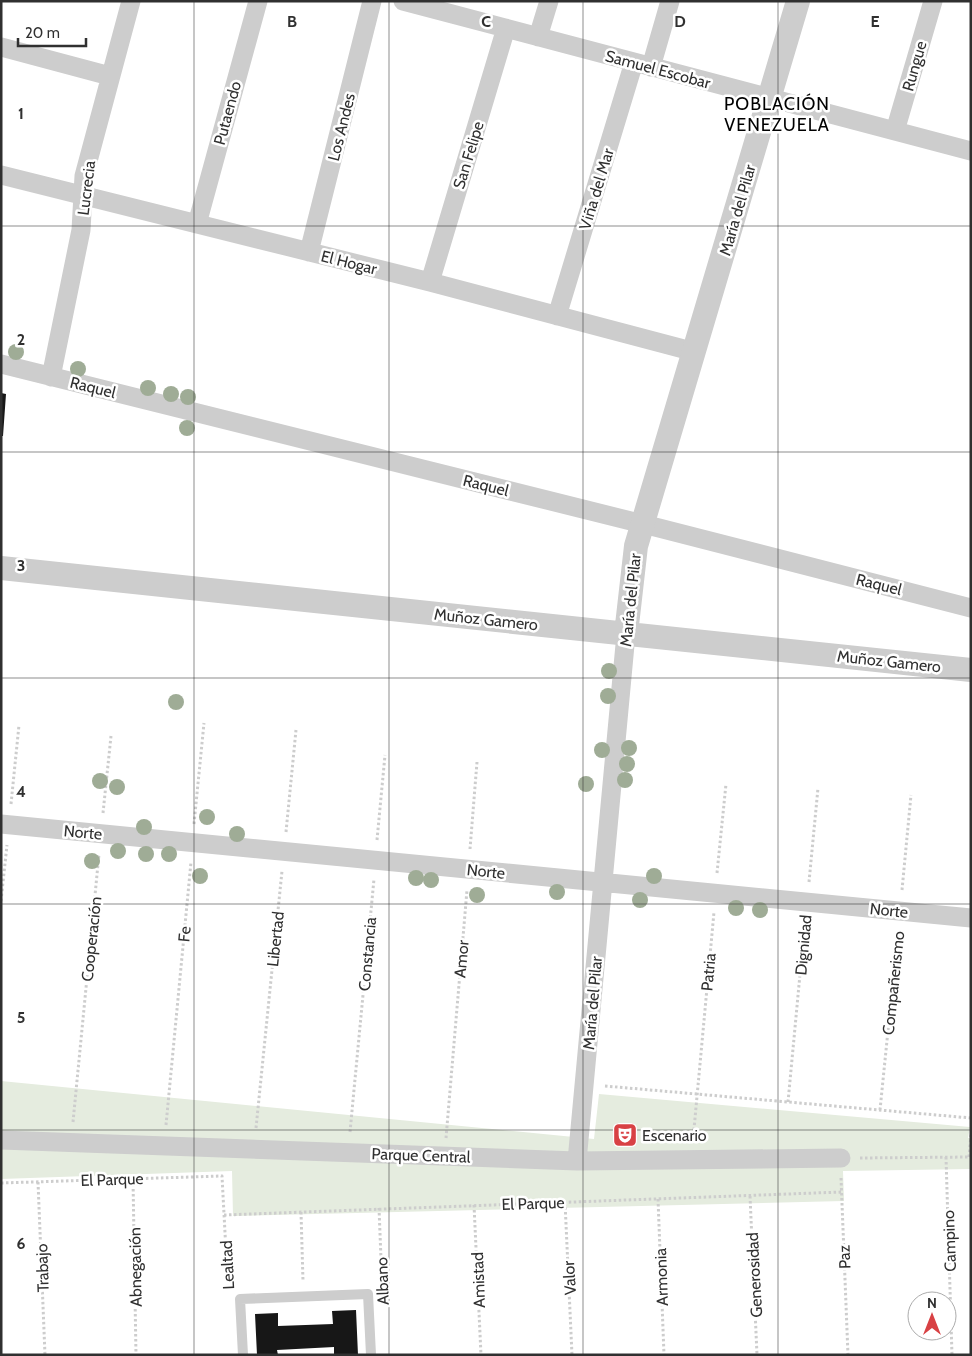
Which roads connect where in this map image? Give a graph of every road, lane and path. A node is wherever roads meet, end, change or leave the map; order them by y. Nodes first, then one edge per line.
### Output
1 (131, 1) edge
2 (258, 1) edge
3 (372, 1) edge
4 (403, 1) edge
5 (549, 1) edge
6 (670, 1) edge
7 (798, 1) edge
8 (933, 1) edge
9 (430, 5) edge
10 (506, 28) junction
11 (538, 37) junction
12 (1, 47) edge
13 (643, 65) junction
14 (110, 76) junction
15 (770, 98) junction
16 (895, 131) junction
17 (971, 151) edge
18 (1, 175) edge
19 (82, 196) junction
20 (197, 224) junction
21 (309, 252) junction
22 (430, 282) junction
23 (558, 316) junction
24 (695, 352) junction
25 (1, 364) edge
26 (51, 377) junction
27 (644, 524) junction
28 (1, 568) edge
29 (971, 608) edge
30 (626, 634) junction
31 (971, 670) edge
32 (204, 723) dead end
33 (296, 730) dead end
34 (111, 736) dead end
35 (385, 755) dead end
36 (477, 762) dead end
37 (726, 784) dead end
38 (818, 788) dead end
39 (911, 795) dead end
40 (1, 824) edge
41 (101, 834) junction
42 (193, 843) junction
43 (284, 852) junction
44 (375, 860) junction
45 (468, 869) junction
46 (602, 883) junction
47 (716, 894) junction
48 (807, 902) junction
49 (900, 911) junction
50 (971, 918) edge
51 (584, 1084) junction
52 (697, 1094) junction
53 (788, 1102) junction
54 (880, 1110) junction
55 (971, 1118) edge
56 (971, 1135) edge
57 (1, 1140) edge
58 (71, 1142) junction
59 (164, 1145) junction
60 (254, 1149) junction
61 (348, 1152) junction
62 (445, 1156) junction
63 (946, 1157) junction
64 (970, 1157) edge
65 (841, 1158) junction
66 (577, 1160) junction
67 (691, 1160) junction
68 (222, 1176) joint
69 (133, 1179) junction
70 (38, 1182) junction
71 (1, 1183) edge
72 (842, 1192) junction
73 (750, 1195) junction
74 (658, 1199) junction
75 (565, 1202) junction
76 (474, 1205) junction
77 (379, 1208) junction
78 (301, 1212) junction
79 (224, 1214) junction
80 (382, 1286) dead end
81 (304, 1297) junction
82 (228, 1299) dead end
83 (45, 1355) edge
84 (136, 1355) edge
85 (243, 1355) edge
86 (371, 1355) edge
87 (481, 1355) edge
88 (572, 1355) edge
89 (664, 1355) edge
90 (757, 1355) edge
91 (848, 1355) edge
92 (952, 1355) edge

1 - 14 street, Lucrecia
2 - 20 street, Putaendo
3 - 21 street, Los Andes
4 - 9 street, Samuel Escobar
5 - 11 street
6 - 13 street, Viña del Mar
7 - 15 street, María del Pilar
8 - 16 street, Rungue
9 - 10 street, Samuel Escobar
10 - 11 street, Samuel Escobar
10 - 22 street, San Felipe
11 - 13 street, Samuel Escobar
12 - 14 street
13 - 15 street, Samuel Escobar
13 - 23 street, Viña del Mar
14 - 19 street, Lucrecia
15 - 16 street, Samuel Escobar
15 - 24 street, María del Pilar
16 - 17 street, Samuel Escobar
18 - 19 street, El Hogar
19 - 20 street, El Hogar
19 - 26 street, Lucrecia
20 - 21 street, El Hogar
21 - 22 street, El Hogar
22 - 23 street, El Hogar
23 - 24 street, El Hogar
24 - 27 street, María del Pilar
25 - 26 street, Raquel
26 - 27 street, Raquel
27 - 29 street, Raquel
27 - 30 street, María del Pilar
28 - 30 street, Muñoz Gamero
30 - 31 street, Muñoz Gamero
30 - 46 street, María del Pilar
32 - 42 path, Fe
33 - 43 path, Libertad
34 - 41 path, Cooperación
35 - 44 path, Constancia
36 - 45 path, Amor
37 - 47 path, Patria
38 - 48 path, Dignidad
39 - 49 path, Compañerismo
40 - 41 street, Norte
41 - 42 street, Norte
41 - 58 path, Cooperación
42 - 43 street, Norte
42 - 59 path, Fe
43 - 44 street, Norte
43 - 60 path, Libertad
44 - 45 street, Norte
44 - 61 path, Constancia
45 - 46 street, Norte
45 - 62 path, Amor
46 - 47 street, Norte
46 - 51 street, María del Pilar
47 - 48 street, Norte
47 - 52 path, Patria
48 - 49 street, Norte
48 - 53 path, Dignidad
49 - 50 street, Norte
49 - 54 path, Compañerismo
51 - 52 path
51 - 66 street, María del Pilar
52 - 53 path
52 - 67 path, Patria
53 - 54 path
54 - 55 path
56 - 64 path
57 - 58 street, Parque Central
58 - 59 street, Parque Central
59 - 60 street, Parque Central
60 - 61 street, Parque Central
61 - 62 street, Parque Central
62 - 66 street, Parque Central
63 - 64 path
63 - 65 path
63 - 92 path, Campino
65 - 67 street, Parque Central
65 - 72 path, Paz
66 - 67 street, Parque Central
68 - 69 path, El Parque
68 - 79 path, Lealtad
69 - 70 path, El Parque
69 - 84 path, Abnegación
70 - 71 path, El Parque
70 - 83 path, Trabajo
72 - 73 path, El Parque
72 - 91 path, Paz
73 - 74 path, El Parque
73 - 90 path, Generosidad
74 - 75 path, El Parque
74 - 89 path, Armonia
75 - 76 path, El Parque
75 - 88 path, Valor
76 - 77 path, El Parque
76 - 87 path, Amistad
77 - 78 path, El Parque
77 - 80 path, Albano
78 - 79 path, El Parque
78 - 81 path
79 - 82 path, Lealtad
81 - 85 lane
81 - 86 lane

